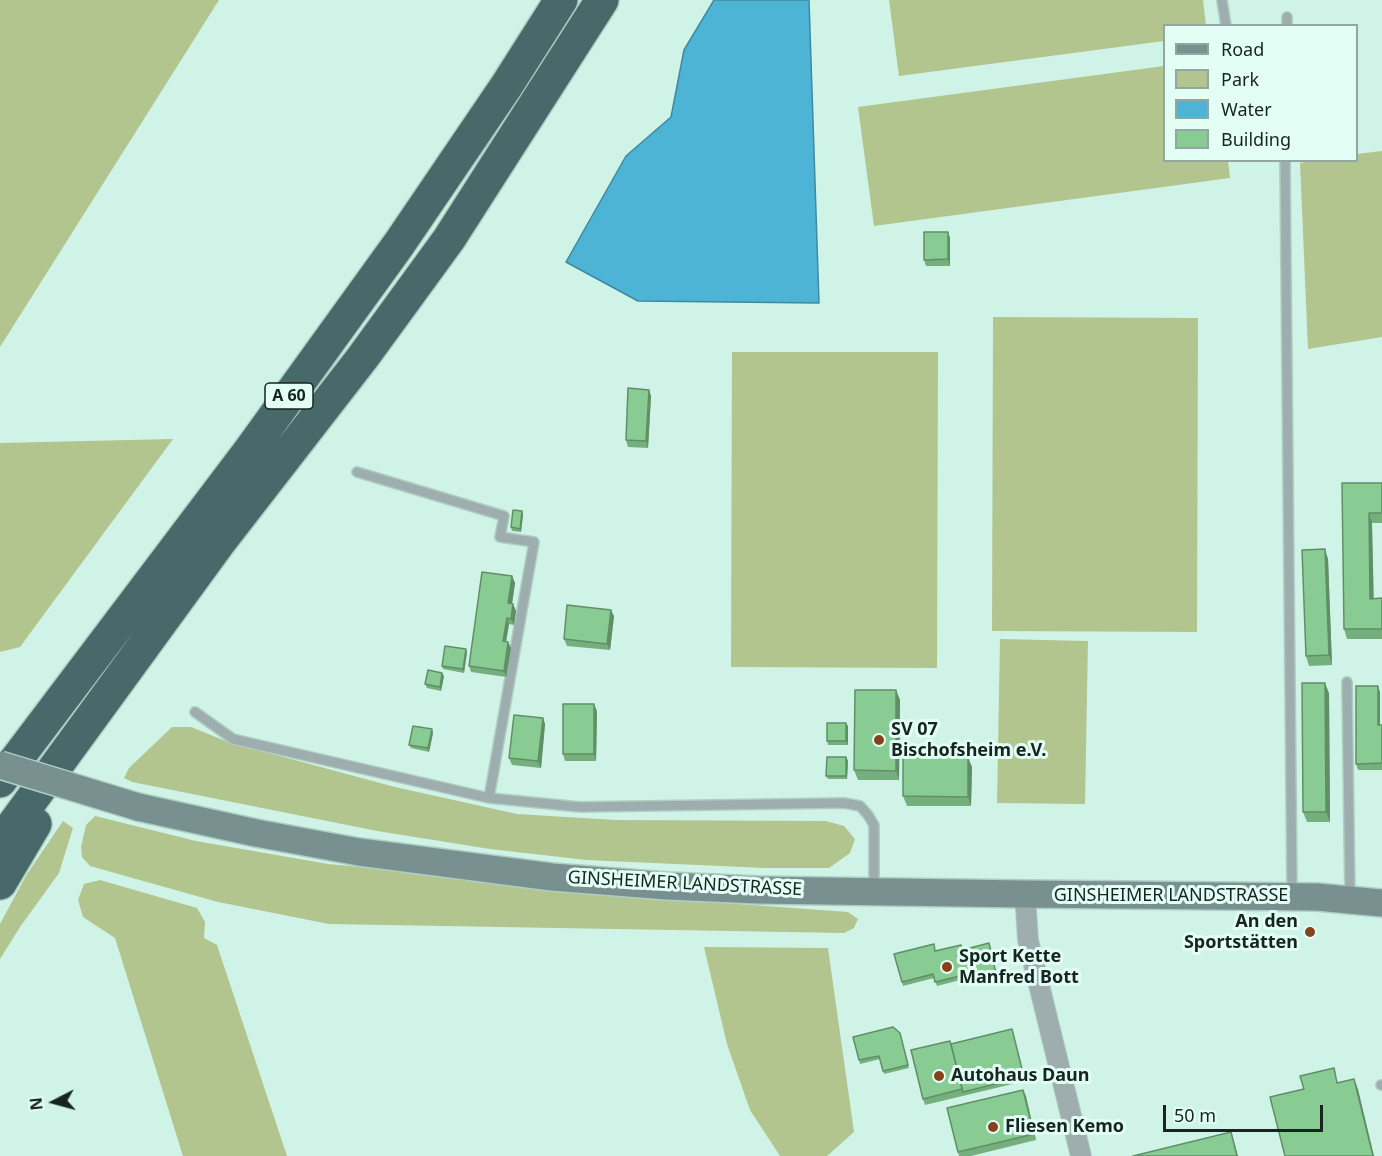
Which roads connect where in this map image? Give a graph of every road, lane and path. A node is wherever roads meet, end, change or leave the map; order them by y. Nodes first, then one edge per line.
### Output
1 (561, 0) edge
2 (602, 0) edge
3 (1222, 0) edge
4 (1226, 24) edge
5 (1285, 162) edge
6 (357, 472) dead end
7 (218, 544) junction
8 (1347, 682) dead end
9 (195, 711) dead end
10 (0, 765) edge
11 (0, 781) edge
12 (489, 798) junction
13 (0, 843) edge
14 (0, 883) edge
15 (874, 891) junction
16 (1025, 894) junction
17 (1292, 897) junction
18 (1350, 900) junction
19 (1382, 903) edge
20 (1081, 1156) edge

1 - 11 highway, A 60
2 - 7 highway, A 60
3 - 4 lane
5 - 17 lane
6 - 12 lane
7 - 13 highway, A 60
7 - 14 highway, A 60
8 - 18 lane
9 - 12 lane
10 - 15 main road, GINSHEIMER LANDSTRASSE, bridge
12 - 15 lane
15 - 16 main road, GINSHEIMER LANDSTRASSE
16 - 17 main road, GINSHEIMER LANDSTRASSE
16 - 20 street
17 - 18 main road, GINSHEIMER LANDSTRASSE
18 - 19 main road, GINSHEIMER LANDSTRASSE

